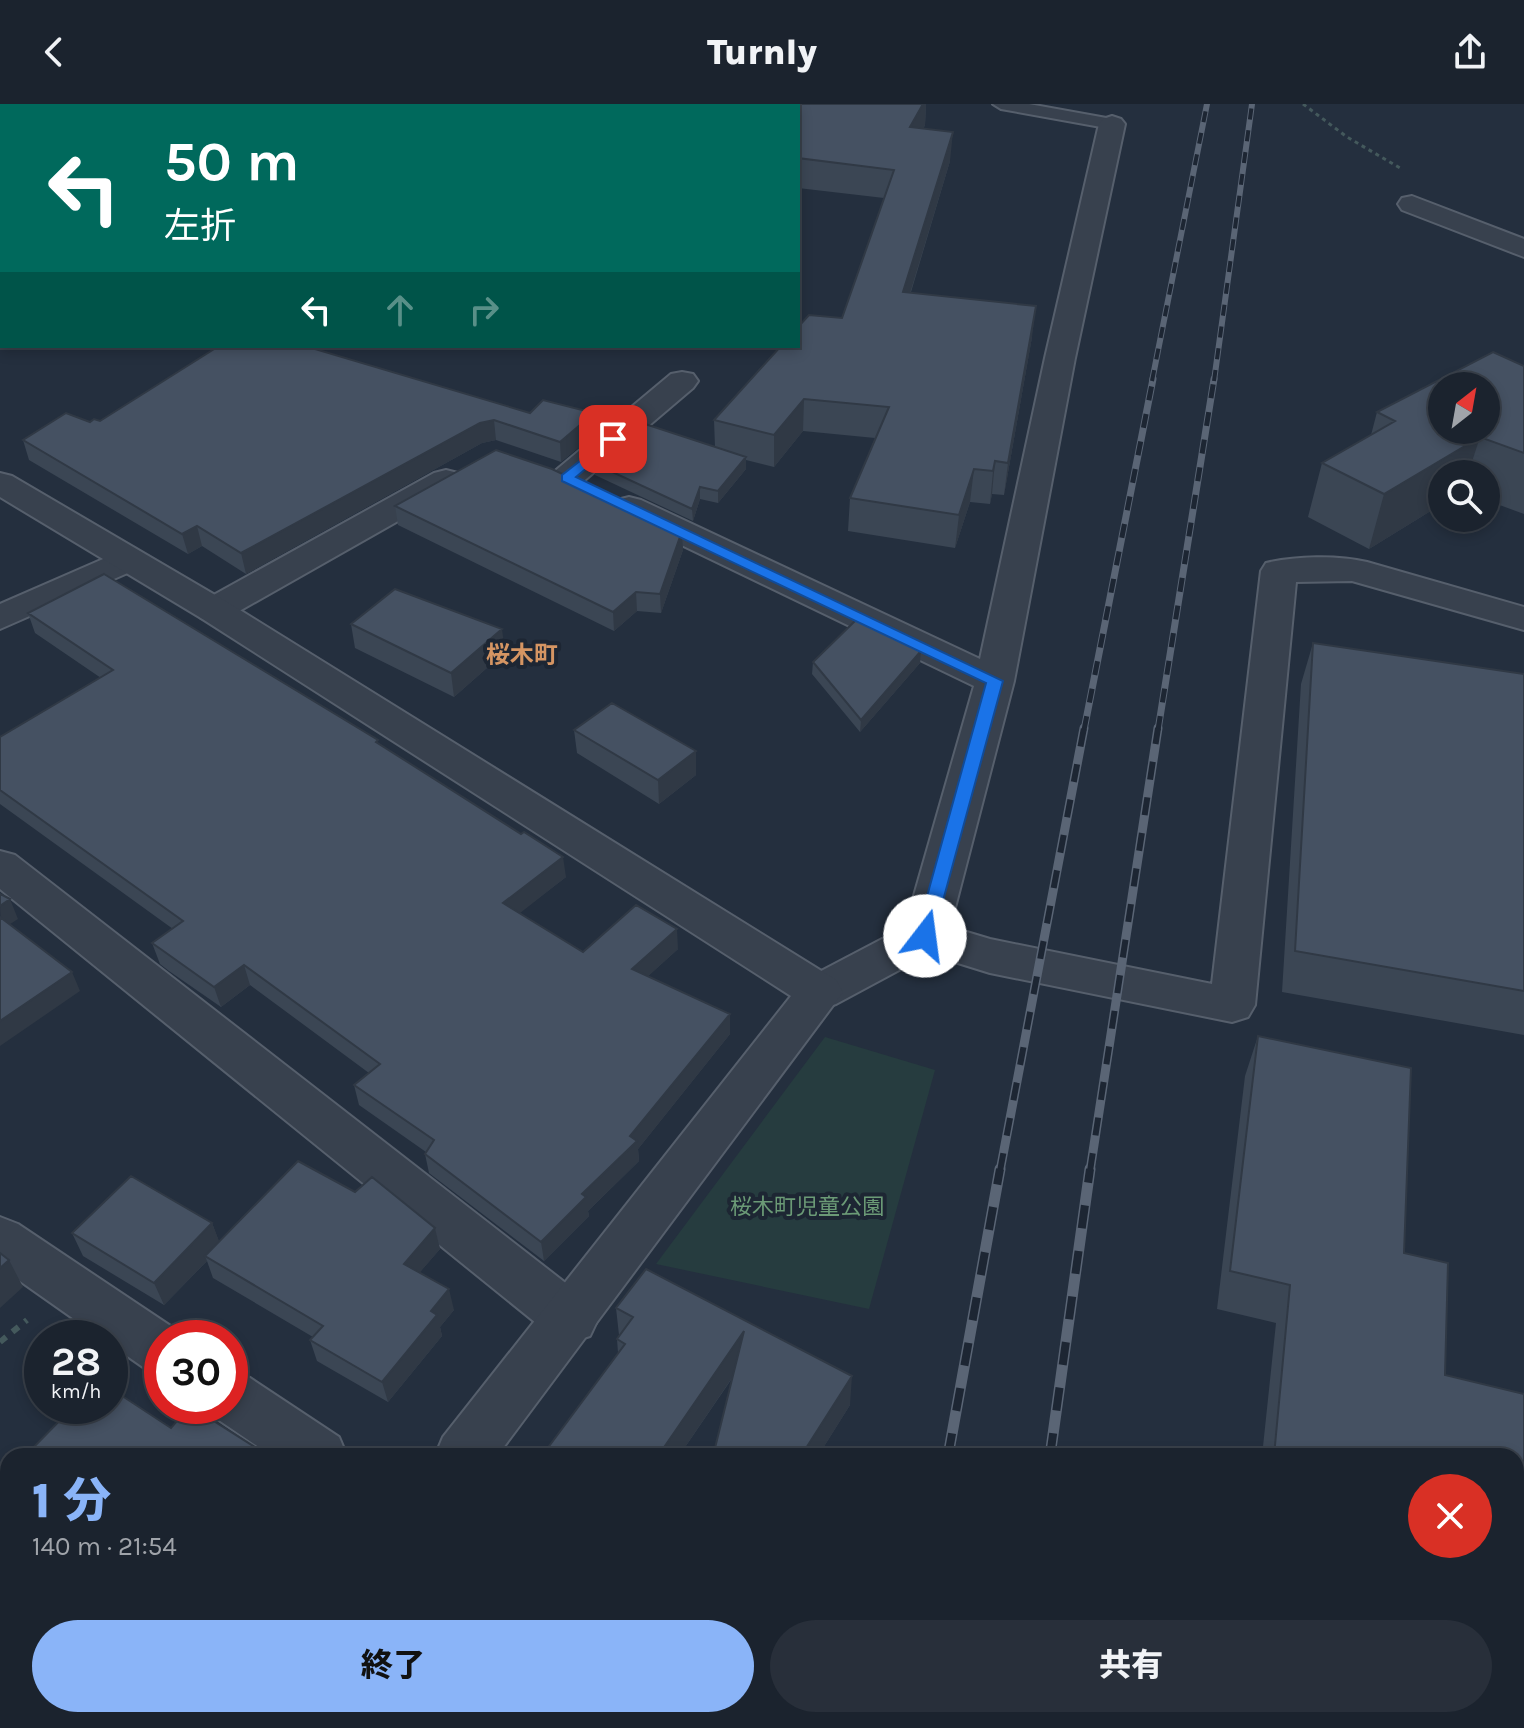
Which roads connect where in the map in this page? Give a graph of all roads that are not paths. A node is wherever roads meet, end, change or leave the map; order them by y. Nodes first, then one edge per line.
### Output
1 (1001, 104) edge
2 (1112, 124) joint
3 (1524, 221) edge
4 (1524, 249) edge
5 (682, 381) dead end
6 (468, 468) edge
7 (0, 483) edge
8 (126, 560) junction
9 (214, 610) junction
10 (0, 618) edge
11 (1524, 619) edge
12 (995, 681) junction
13 (0, 866) edge
14 (925, 936) junction
15 (820, 992) junction
16 (0, 1239) edge
17 (571, 1319) junction
18 (144, 1338) edge
19 (248, 1408) edge
20 (307, 1448) edge
21 (469, 1448) edge

1 - 2 lane
2 - 12 street
3 - 4 street
5 - 12 street
6 - 9 street
7 - 8 street
8 - 9 street
8 - 10 street
9 - 15 street
11 - 14 street
12 - 14 street
13 - 17 street
14 - 15 street
15 - 17 street
16 - 18 street
17 - 21 street
19 - 20 street

